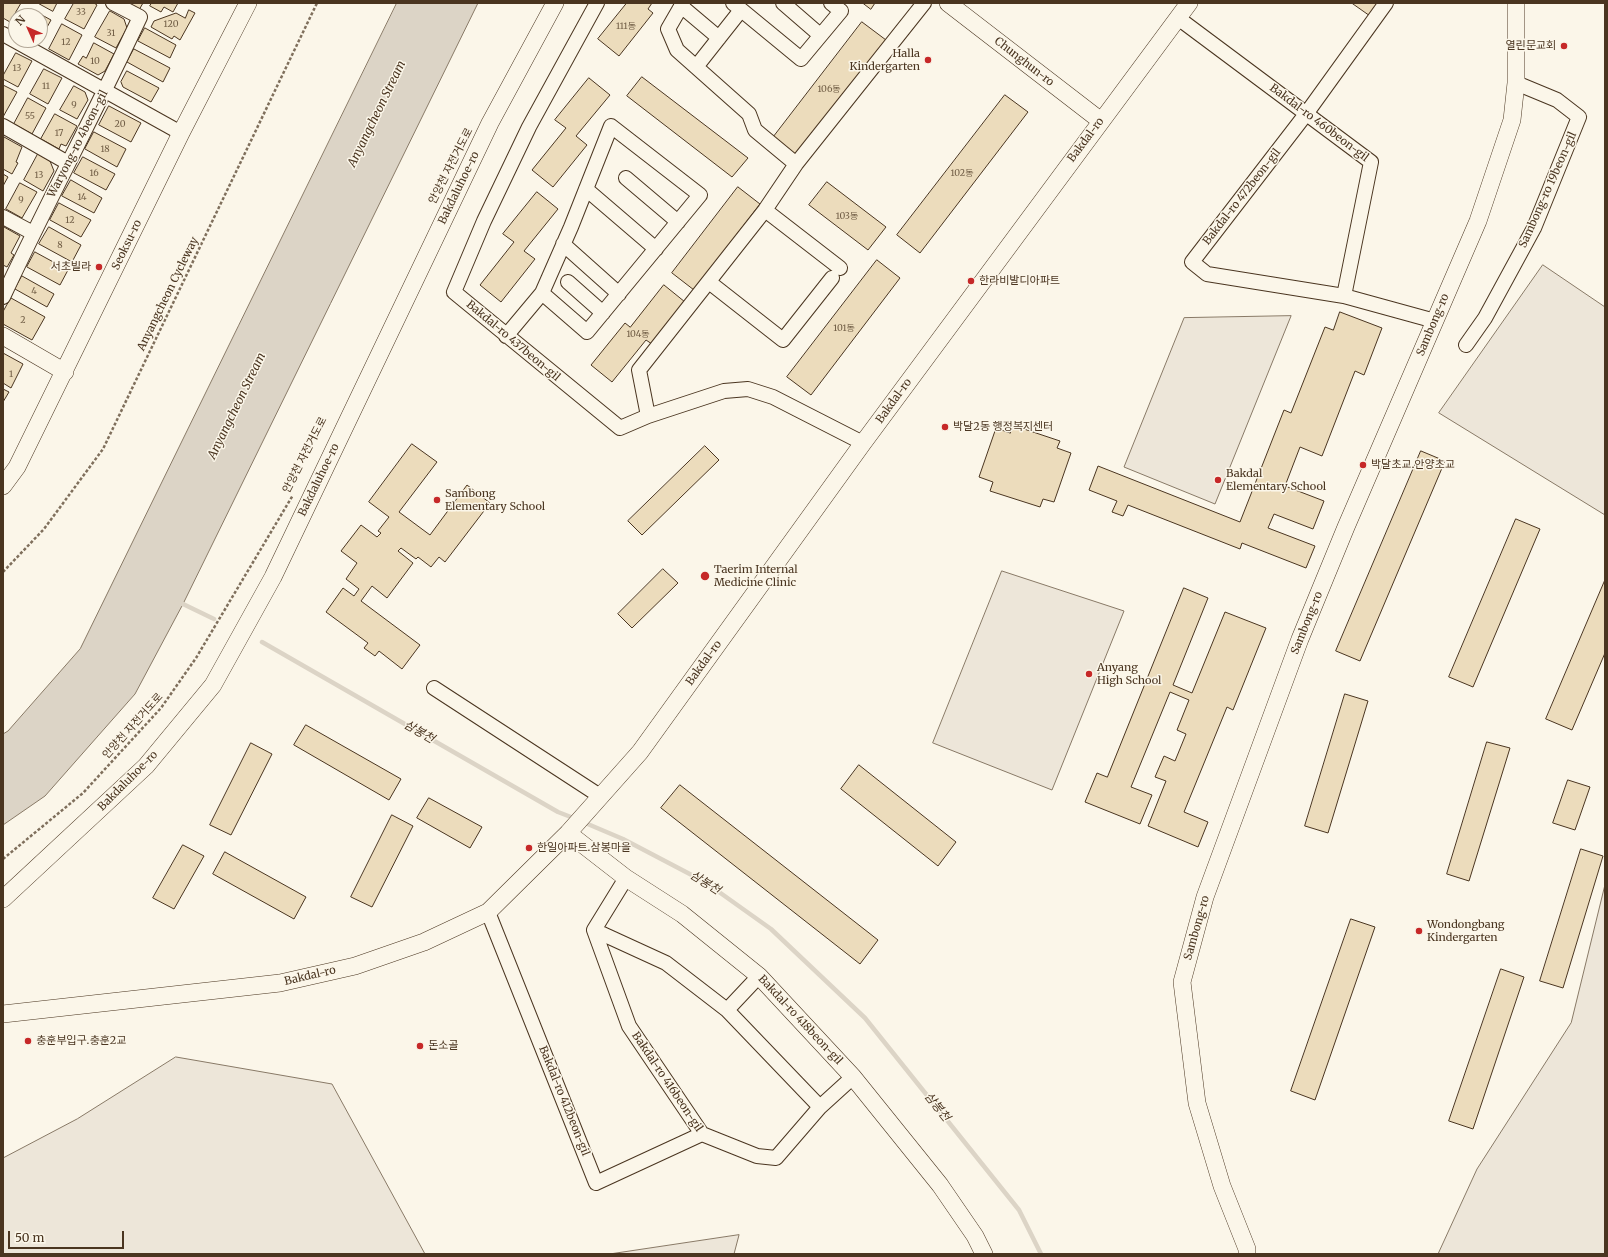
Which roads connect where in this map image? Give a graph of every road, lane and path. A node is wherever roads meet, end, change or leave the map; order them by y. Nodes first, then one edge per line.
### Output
1 (113, 3) edge
2 (248, 3) edge
3 (317, 3) edge
4 (554, 3) edge
5 (597, 3) edge
6 (783, 3) edge
7 (831, 3) edge
8 (924, 3) edge
9 (948, 3) edge
10 (1189, 3) edge
11 (1386, 3) edge
12 (1516, 3) edge
13 (682, 5) edge
14 (737, 6) edge
15 (1178, 18) junction
16 (3, 34) edge
17 (820, 35) junction
18 (719, 38) junction
19 (696, 67) junction
20 (1516, 82) junction
21 (105, 92) junction
22 (1306, 114) junction
23 (1101, 121) junction
24 (3, 126) edge
25 (181, 133) junction
26 (68, 163) junction
27 (796, 164) junction
28 (626, 178) dead end
29 (586, 189) junction
30 (765, 210) junction
31 (3, 217) edge
32 (678, 222) junction
33 (33, 233) junction
34 (563, 244) junction
35 (656, 249) junction
36 (568, 282) dead end
37 (709, 282) junction
38 (542, 293) junction
39 (619, 294) junction
40 (1344, 296) junction
41 (3, 297) edge
42 (603, 313) junction
43 (1435, 321) junction
44 (3, 336) edge
45 (506, 336) junction
46 (1466, 345) dead end
47 (65, 372) junction
48 (648, 416) junction
49 (863, 443) junction
50 (3, 486) edge
51 (294, 494) dead end
52 (3, 572) edge
53 (434, 688) dead end
54 (599, 797) junction
55 (571, 831) junction
56 (3, 859) edge
57 (626, 878) junction
58 (3, 899) edge
59 (488, 912) junction
60 (594, 930) junction
61 (759, 976) junction
62 (727, 1010) junction
63 (3, 1014) edge
64 (853, 1077) junction
65 (820, 1107) junction
66 (702, 1134) junction
67 (984, 1254) edge
68 (1247, 1254) edge

1 - 21 street, Waryong-ro 4beon-gil
2 - 25 street, Seoksu-ro
3 - 52 path, Anyangcheon Cycleway
4 - 58 street, Bakdaluhoe-ro
5 - 45 street, Bakdal-ro 437beon-gil
6 - 17 street
7 - 17 street
8 - 27 street
9 - 23 street, Chunghun-ro
10 - 15 street, Bakdal-ro
11 - 22 street, Bakdal-ro 472beon-gil
12 - 20 street, Sambong-ro
13 - 18 street
13 - 19 street
14 - 17 street
14 - 18 street
15 - 22 street, Bakdal-ro 460beon-gil
15 - 23 street, Bakdal-ro
16 - 21 street
18 - 19 street
19 - 27 street
20 - 43 street, Sambong-ro
20 - 46 street, Sambong-ro 19beon-gil
21 - 25 street
21 - 26 street, Waryong-ro 4beon-gil
22 - 40 street, Bakdal-ro 460beon-gil
22 - 40 street, Bakdal-ro 472beon-gil
23 - 49 street, Bakdal-ro
24 - 26 street
25 - 47 street, Seoksu-ro
26 - 33 street, Waryong-ro 4beon-gil
27 - 30 street
28 - 32 street
29 - 32 street
29 - 34 street
29 - 35 street
30 - 37 street
30 - 37 street
31 - 33 street
32 - 35 street
33 - 41 street, Waryong-ro 4beon-gil
34 - 38 street
34 - 39 street
35 - 39 street
36 - 42 street
37 - 48 street
38 - 42 street
38 - 45 street
39 - 42 street
40 - 43 street
43 - 68 street, Sambong-ro
44 - 47 street
45 - 48 street, Bakdal-ro 437beon-gil
47 - 50 street, Seoksu-ro
48 - 49 street, Bakdal-ro 437beon-gil
49 - 54 street, Bakdal-ro
51 - 56 path, 안양천 자전거도로
53 - 54 street
54 - 55 street, Bakdal-ro
55 - 57 street, Bakdal-ro 418beon-gil
55 - 59 street, Bakdal-ro
57 - 60 street
57 - 61 street, Bakdal-ro 418beon-gil
59 - 63 street, Bakdal-ro
59 - 66 street, Bakdal-ro 412beon-gil
60 - 62 street
60 - 66 street, Bakdal-ro 416beon-gil
61 - 62 street
61 - 64 street, Bakdal-ro 418beon-gil
62 - 65 street
64 - 65 street, Bakdal-ro 416beon-gil
64 - 67 street, Bakdal-ro 418beon-gil
65 - 66 street, Bakdal-ro 416beon-gil

